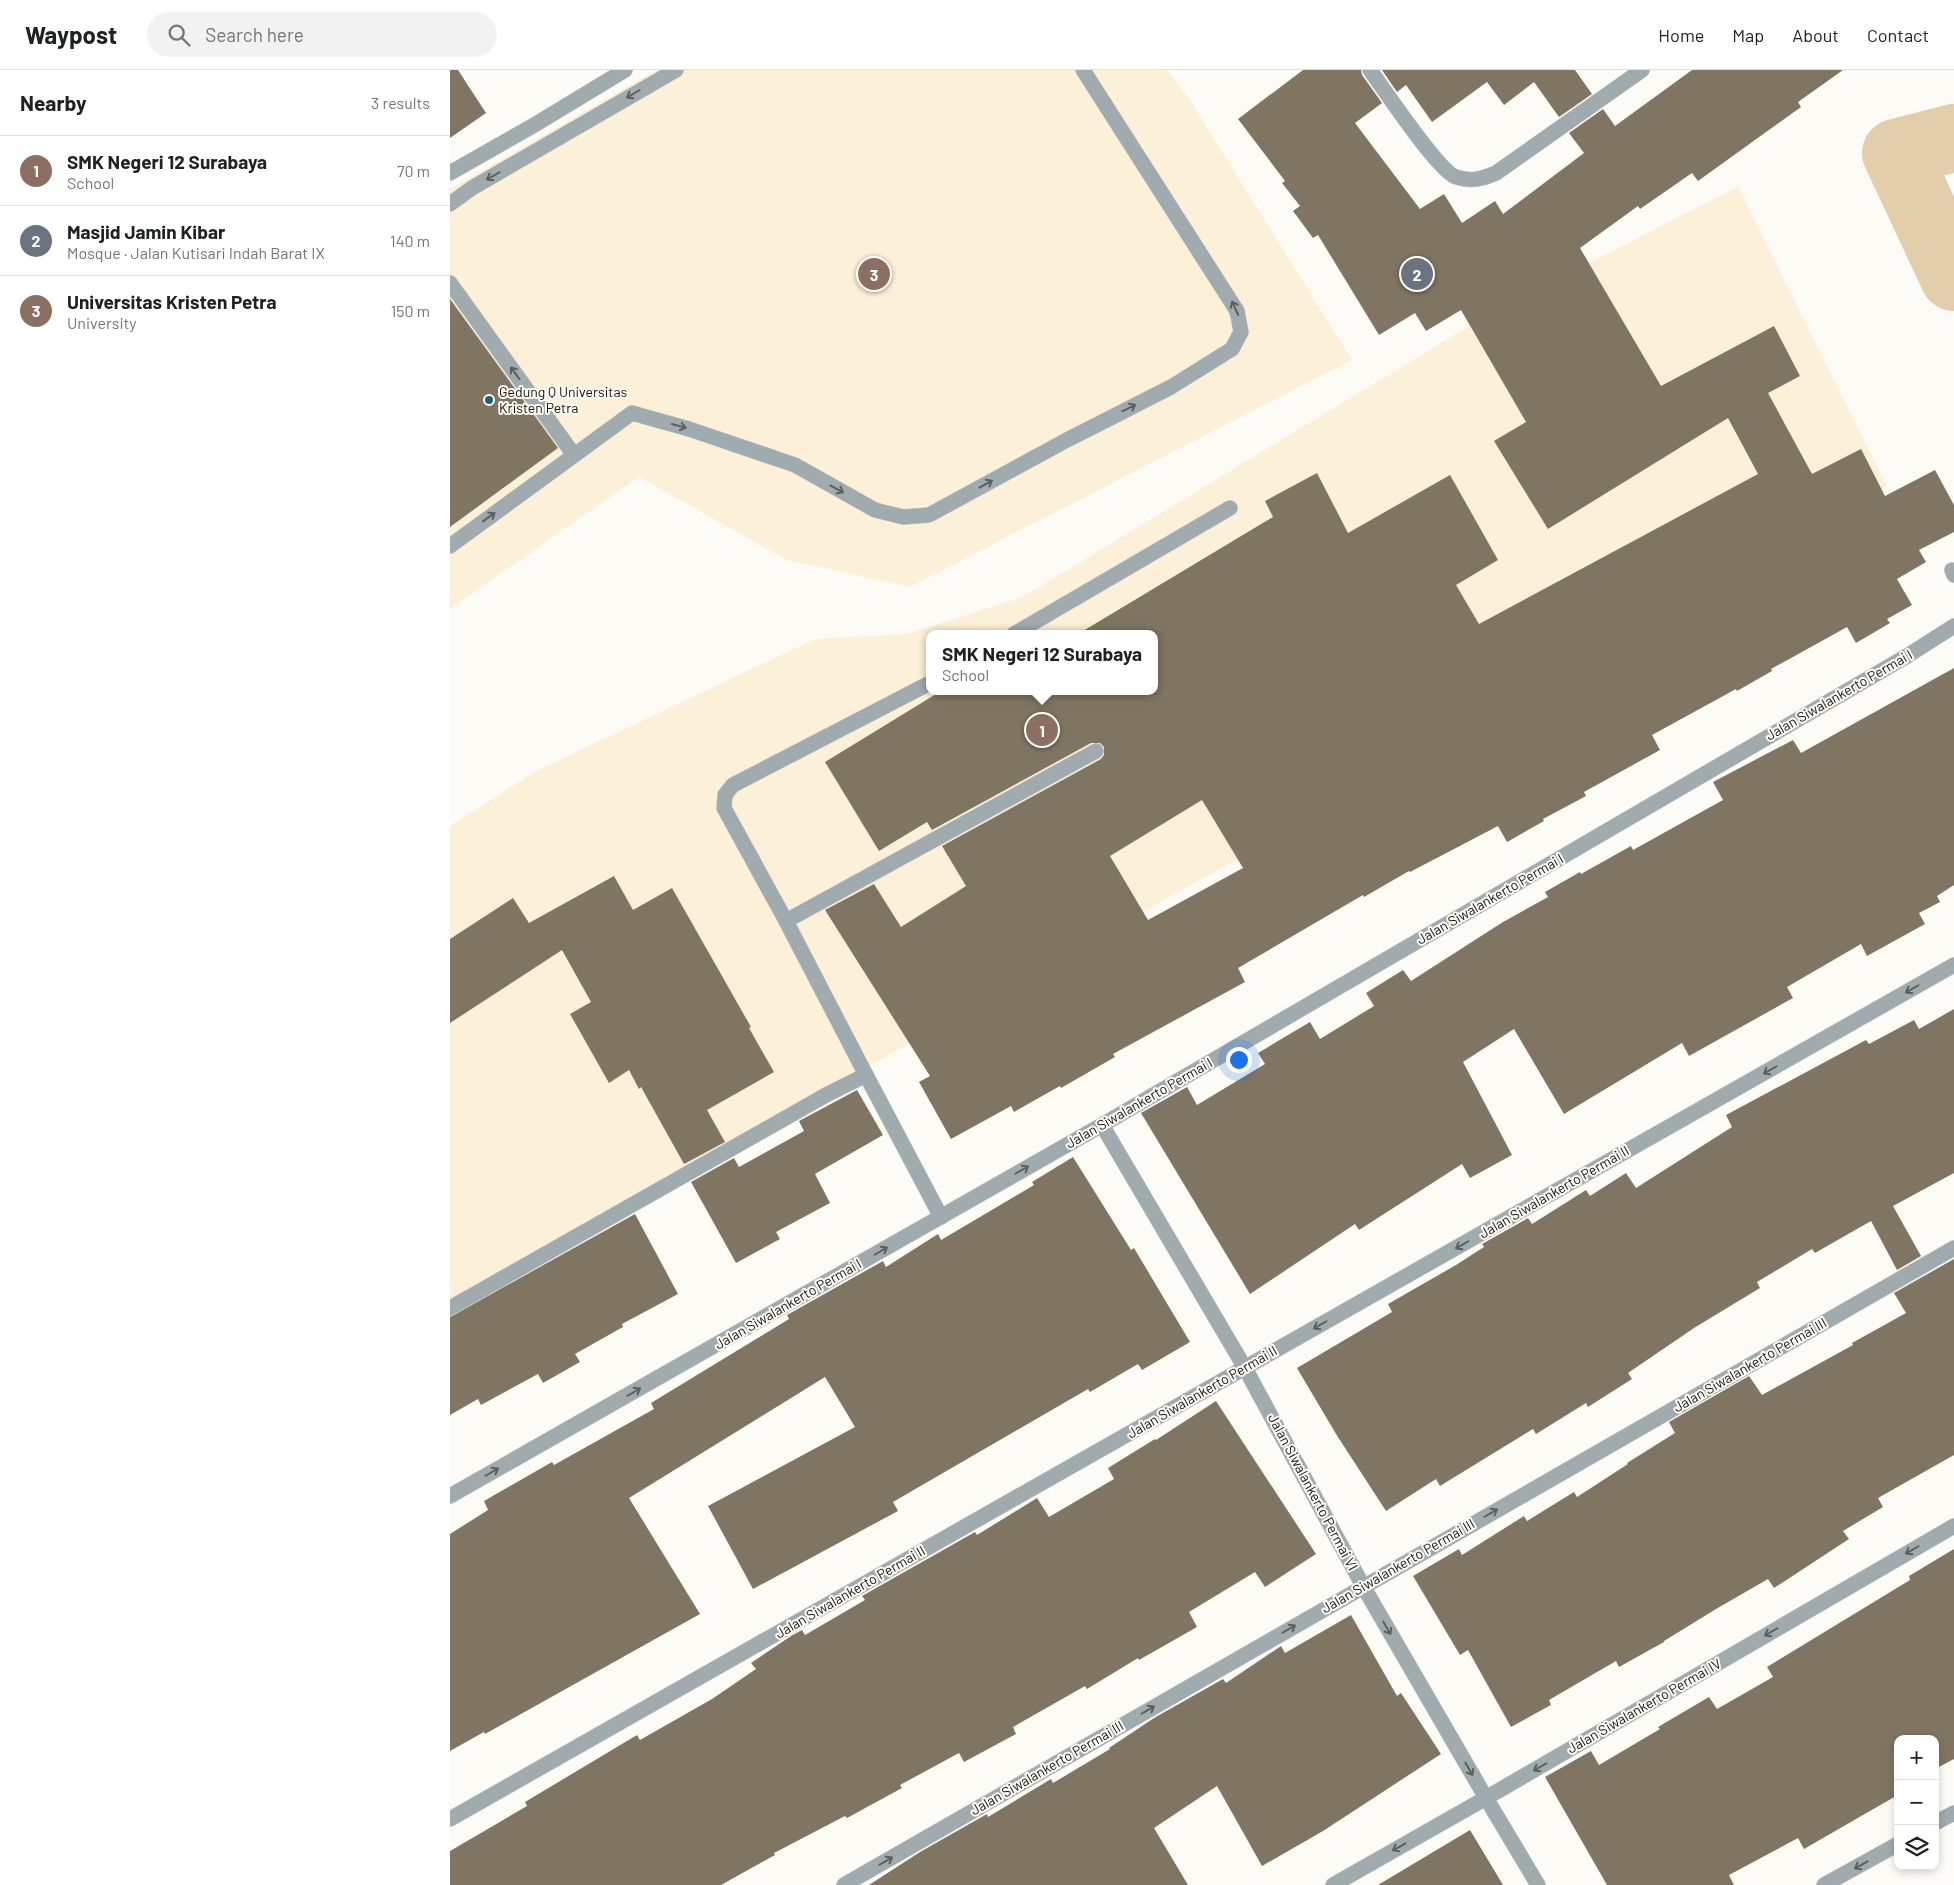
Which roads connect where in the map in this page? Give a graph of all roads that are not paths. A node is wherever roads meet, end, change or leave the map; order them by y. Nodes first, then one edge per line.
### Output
1 (625, 70) edge
2 (676, 70) edge
3 (1083, 70) edge
4 (1370, 70) edge
5 (1642, 70) edge
6 (450, 173) edge
7 (450, 204) edge
8 (450, 283) edge
9 (574, 455) junction
10 (1230, 508) dead end
11 (450, 546) edge
12 (1954, 626) edge
13 (1021, 630) edge
14 (926, 685) edge
15 (1096, 751) dead end
16 (786, 921) junction
17 (1954, 965) edge
18 (866, 1075) junction
19 (1102, 1125) junction
20 (941, 1216) junction
21 (1954, 1248) edge
22 (450, 1308) edge
23 (1246, 1368) junction
24 (450, 1496) edge
25 (1954, 1526) edge
26 (1363, 1586) junction
27 (1486, 1798) junction
28 (1954, 1813) edge
29 (450, 1819) edge
30 (1939, 1821) edge
31 (1894, 1846) edge
32 (844, 1885) edge
33 (1333, 1885) edge
34 (1538, 1885) edge
35 (1824, 1885) edge

1 - 6 street
2 -> 7 street
9 -> 3 street
4 - 5 street
9 -> 8 street
11 -> 9 street
10 - 13 street
12 - 19 street, Jalan Siwalankerto Permai I
14 - 16 street
15 - 16 street
16 - 18 street
17 -> 23 street, Jalan Siwalankerto Permai II
18 - 20 street
18 - 22 street
20 -> 19 street, Jalan Siwalankerto Permai I
19 - 23 street, Jalan Siwalankerto Permai VI
24 -> 20 street, Jalan Siwalankerto Permai I
26 -> 21 street, Jalan Siwalankerto Permai III
23 - 26 street, Jalan Siwalankerto Permai VI
23 - 29 street, Jalan Siwalankerto Permai II
25 -> 27 street, Jalan Siwalankerto Permai IV
26 -> 27 street, Jalan Siwalankerto Permai VI
32 -> 26 street, Jalan Siwalankerto Permai III
27 -> 33 street, Jalan Siwalankerto Permai IV
27 - 34 street, Jalan Siwalankerto Permai VI
28 - 30 street
31 -> 35 street

